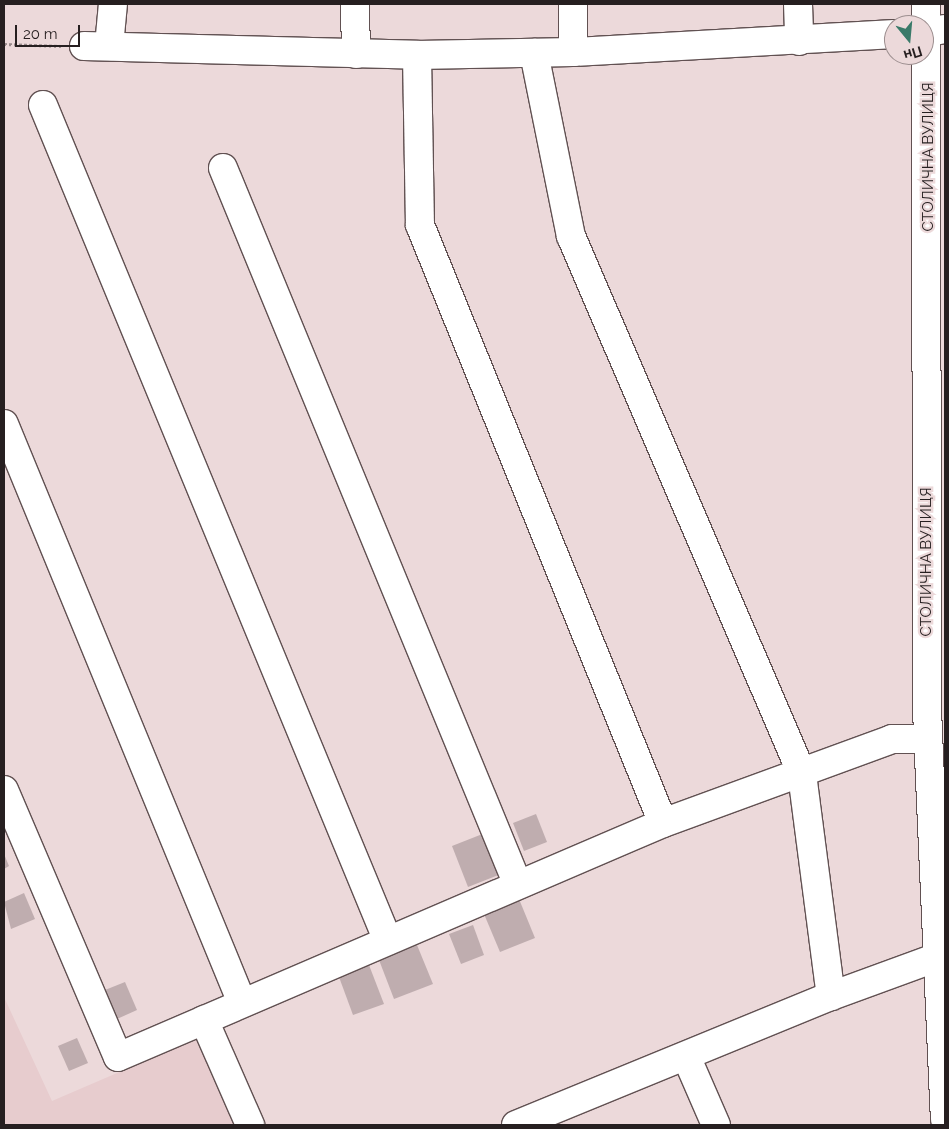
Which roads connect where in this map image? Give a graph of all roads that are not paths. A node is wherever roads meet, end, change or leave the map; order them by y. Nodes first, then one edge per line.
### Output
1 (113, 4) edge
2 (355, 4) edge
3 (573, 4) edge
4 (798, 4) edge
5 (884, 35) edge
6 (799, 41) junction
7 (573, 52) junction
8 (534, 53) junction
9 (356, 54) junction
10 (417, 55) junction
11 (933, 65) edge
12 (42, 104) dead end
13 (223, 168) dead end
14 (4, 424) edge
15 (936, 707) edge
16 (928, 739) junction
17 (802, 774) junction
18 (4, 790) edge
19 (663, 823) junction
20 (518, 885) junction
21 (388, 941) junction
22 (935, 958) junction
23 (831, 996) junction
24 (242, 1003) junction
25 (204, 1020) junction
26 (686, 1056) junction
27 (553, 1118) edge
28 (945, 1119) edge
29 (250, 1125) edge
30 (516, 1125) edge
31 (716, 1125) edge

1 - 9 street
2 - 9 street
3 - 7 street
4 - 6 street
5 - 6 street
6 - 7 street
7 - 8 street
8 - 10 street
8 - 17 street
9 - 10 street
10 - 19 street
11 - 15 street, СТОЛИЧНА ВУЛИЦЯ
12 - 21 street
13 - 20 street
14 - 24 street
15 - 16 street, СТОЛИЧНА ВУЛИЦЯ
16 - 17 street
16 - 22 street, СТОЛИЧНА ВУЛИЦЯ
17 - 19 street
17 - 23 street
18 - 25 street
19 - 20 street
20 - 21 street
21 - 24 street
22 - 23 street
22 - 28 street, СТОЛИЧНА ВУЛИЦЯ
23 - 26 street
24 - 25 street
25 - 29 street
26 - 27 street
26 - 31 street
27 - 30 street

